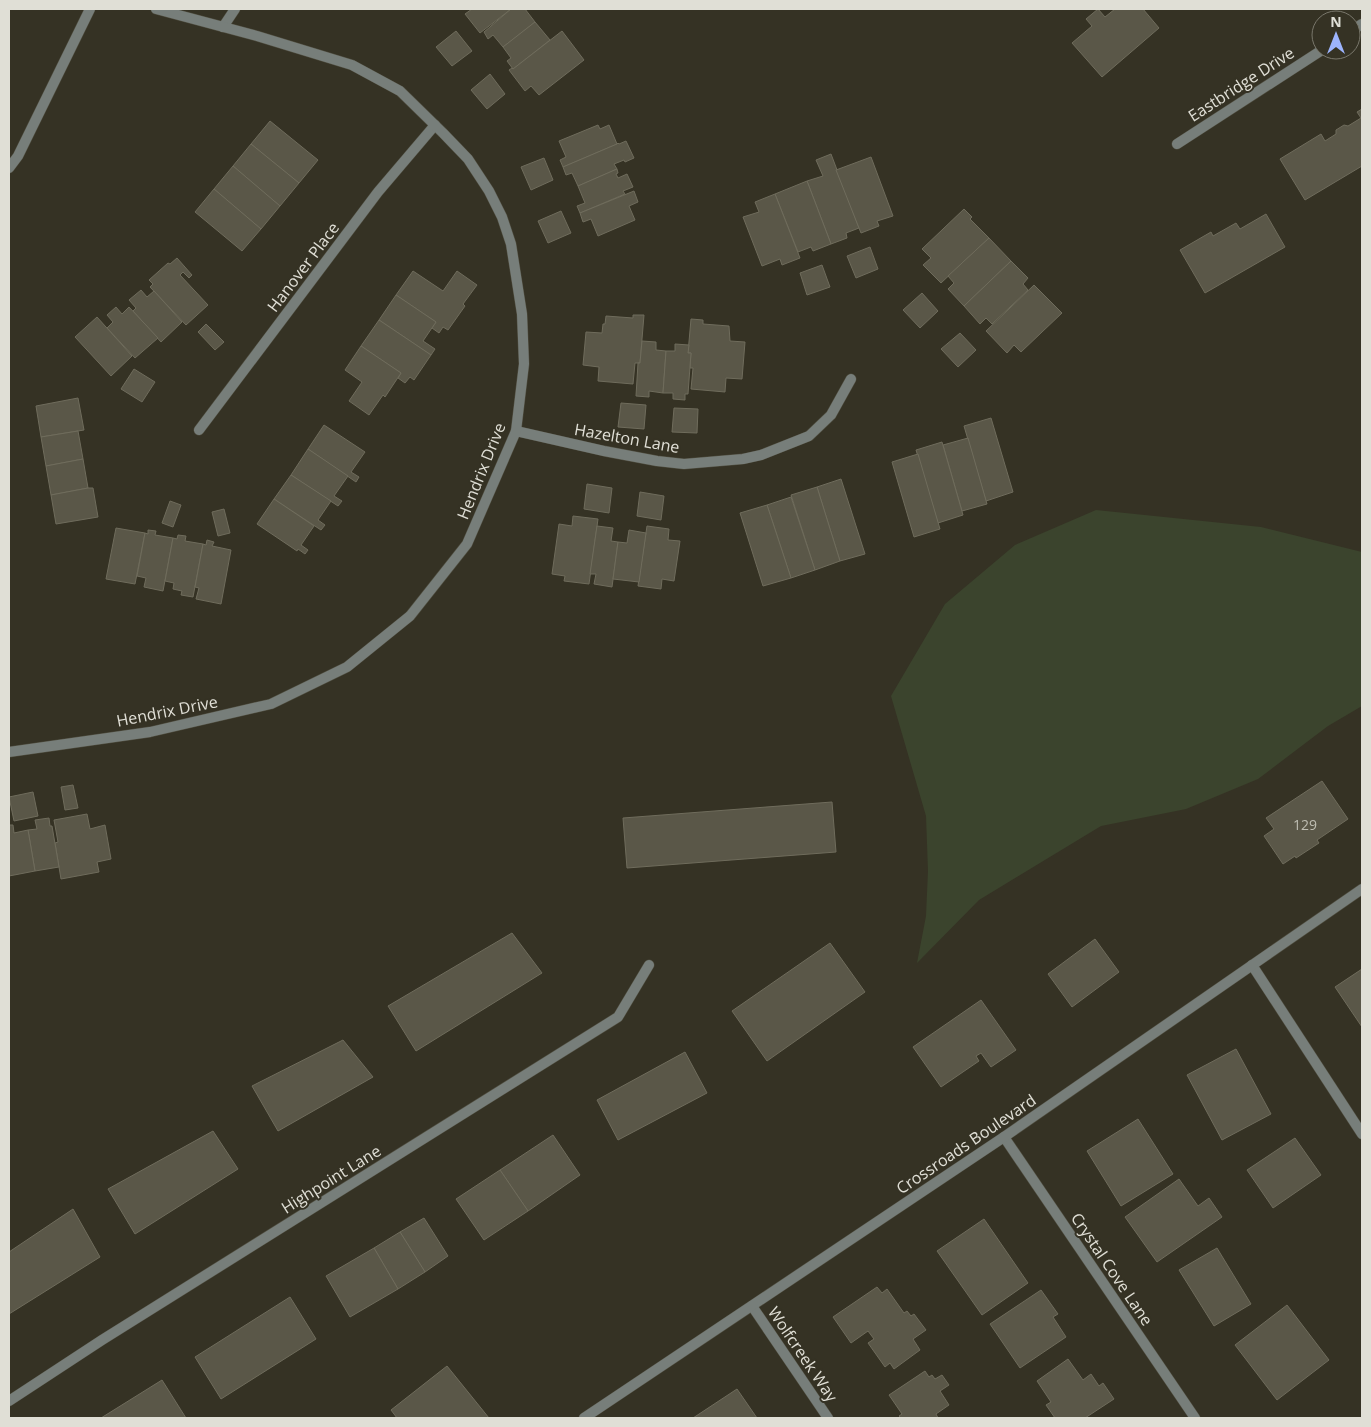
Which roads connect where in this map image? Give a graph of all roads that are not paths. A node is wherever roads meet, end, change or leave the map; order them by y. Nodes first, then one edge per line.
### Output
1 (90, 9) edge
2 (156, 9) edge
3 (235, 9) edge
4 (223, 27) junction
5 (1311, 57) edge
6 (435, 125) junction
7 (1176, 144) dead end
8 (9, 168) edge
9 (851, 379) dead end
10 (199, 430) dead end
11 (516, 431) junction
12 (9, 752) edge
13 (1362, 889) edge
14 (649, 965) dead end
15 (1252, 965) junction
16 (1362, 1134) edge
17 (1004, 1137) junction
18 (752, 1306) junction
19 (9, 1400) edge
20 (584, 1418) edge
21 (828, 1418) edge
22 (1195, 1418) edge

1 - 8 street
2 - 4 street, Hendrix Drive
3 - 4 street
4 - 6 street, Hendrix Drive
5 - 7 street, Eastbridge Drive
6 - 10 street, Hanover Place
6 - 11 street, Hendrix Drive
9 - 11 street, Hazelton Lane
11 - 12 street, Hendrix Drive
13 - 15 street, Crossroads Boulevard
14 - 19 street, Highpoint Lane
15 - 16 street
15 - 17 street, Crossroads Boulevard
17 - 18 street, Crossroads Boulevard
17 - 22 street, Crystal Cove Lane
18 - 20 street, Crossroads Boulevard
18 - 21 street, Wolfcreek Way

